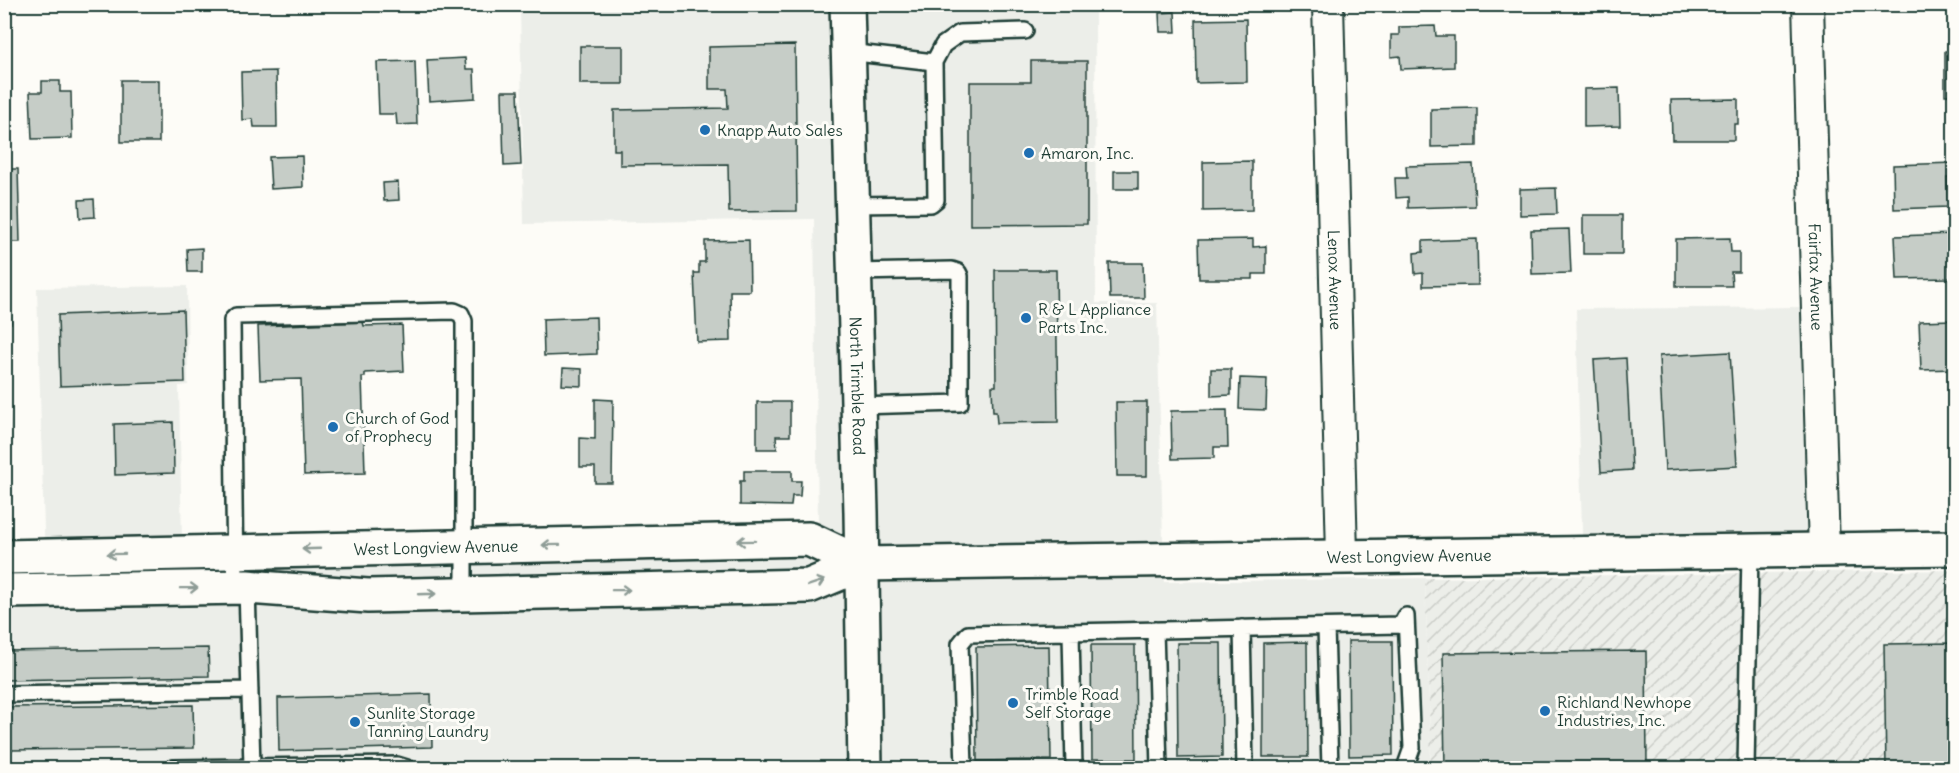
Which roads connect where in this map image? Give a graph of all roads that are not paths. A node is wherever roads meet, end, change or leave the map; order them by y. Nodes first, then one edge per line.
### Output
1 (847, 4) edge
2 (1329, 4) edge
3 (1808, 4) edge
4 (1025, 31) dead end
5 (849, 52) junction
6 (934, 62) junction
7 (853, 206) junction
8 (855, 272) junction
9 (858, 406) junction
10 (464, 547) junction
11 (1954, 548) edge
12 (1824, 550) junction
13 (1750, 551) junction
14 (234, 552) junction
15 (1342, 555) junction
16 (4, 557) edge
17 (862, 564) junction
18 (241, 587) junction
19 (4, 591) edge
20 (464, 593) junction
21 (1326, 627) junction
22 (1242, 628) junction
23 (1155, 630) junction
24 (1071, 633) junction
25 (250, 690) junction
26 (4, 694) edge
27 (252, 767) junction
28 (173, 768) edge
29 (407, 768) edge
30 (864, 768) edge
31 (964, 768) edge
32 (1074, 768) edge
33 (1159, 768) edge
34 (1245, 768) edge
35 (1330, 768) edge
36 (1405, 768) edge
37 (1746, 768) edge

1 - 5 street, North Trimble Road
2 - 15 street, Lenox Avenue
3 - 12 street, Fairfax Avenue
4 - 6 lane
5 - 6 lane
5 - 7 street, North Trimble Road
6 - 7 lane
7 - 8 street, North Trimble Road
8 - 9 street, North Trimble Road
8 - 9 lane
9 - 17 street, North Trimble Road
10 -> 14 street, West Longview Avenue
10 - 14 lane
17 -> 10 street, West Longview Avenue
10 - 20 lane
11 - 12 street, West Longview Avenue
12 - 13 street, West Longview Avenue
13 - 15 street, West Longview Avenue
13 - 37 lane
14 -> 16 street, West Longview Avenue
14 - 18 lane
15 - 17 street, West Longview Avenue
20 -> 17 street, West Longview Avenue
17 - 30 street, North Trimble Road
19 -> 18 street, West Longview Avenue
18 -> 20 street, West Longview Avenue
18 - 25 lane
21 - 22 lane
21 - 35 lane
21 - 36 lane
22 - 23 lane
22 - 34 lane
23 - 24 lane
23 - 33 lane
24 - 31 lane
24 - 32 lane
25 - 26 lane
25 - 27 lane
27 - 28 lane
27 - 29 lane

